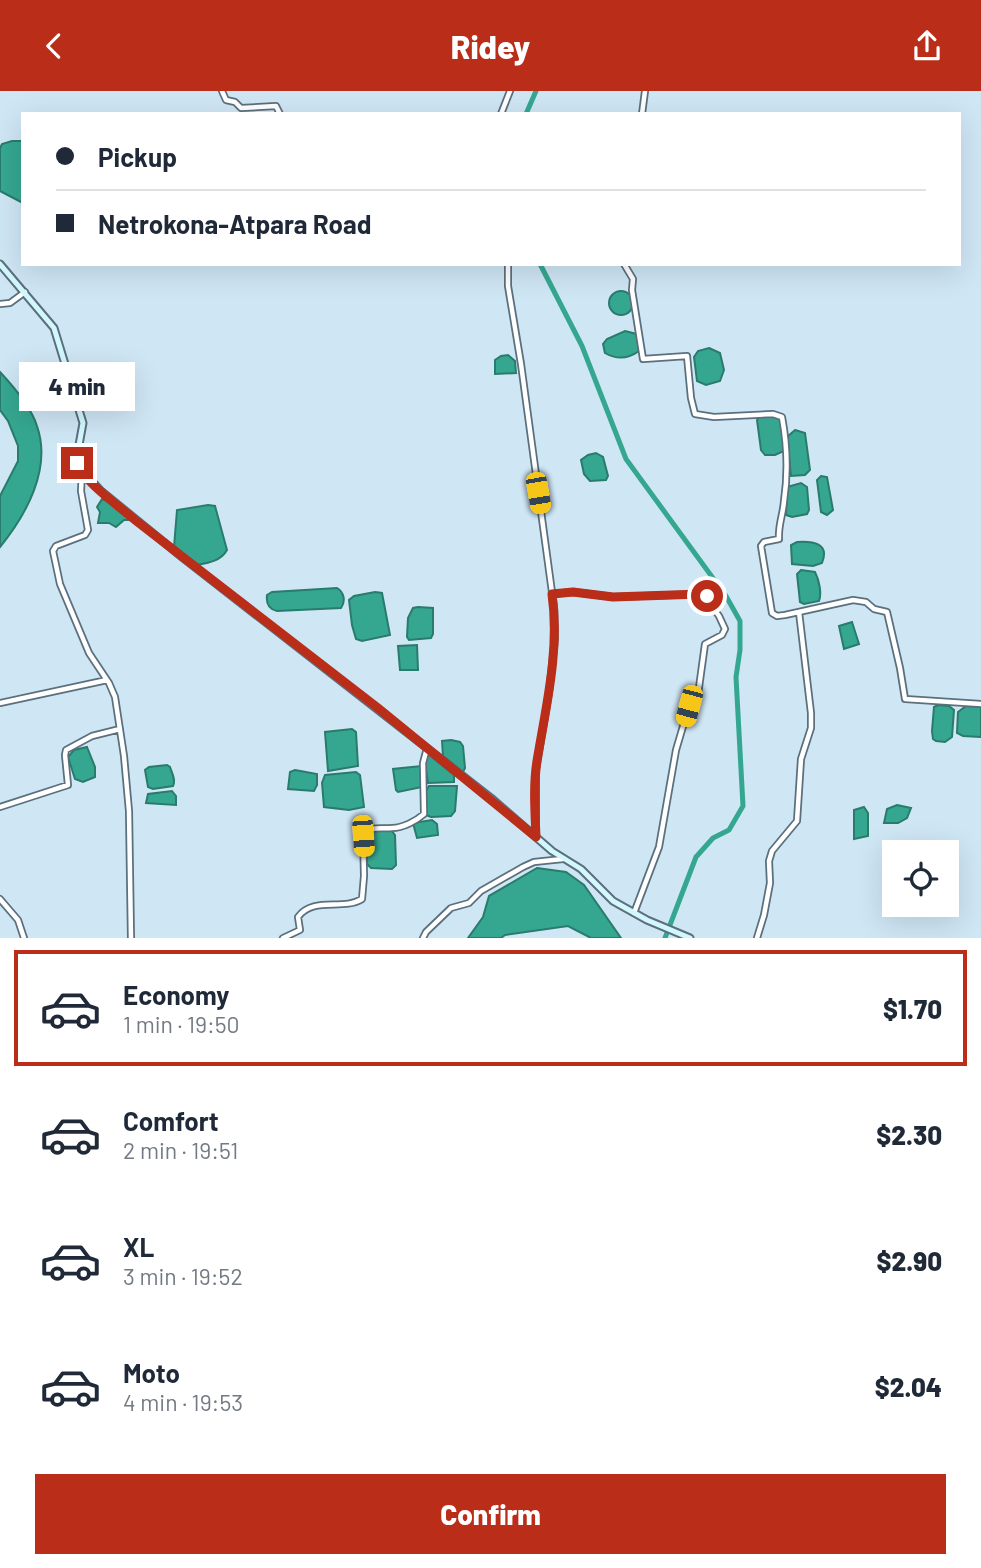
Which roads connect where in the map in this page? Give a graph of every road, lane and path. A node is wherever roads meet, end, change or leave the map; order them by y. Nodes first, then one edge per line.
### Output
1 (222, 91) edge
2 (510, 91) edge
3 (645, 91) edge
4 (280, 112) edge
5 (502, 112) edge
6 (642, 112) edge
7 (0, 264) edge
8 (508, 266) edge
9 (625, 266) edge
10 (25, 292) junction
11 (0, 304) edge
12 (82, 471) junction
13 (552, 594) junction
14 (799, 612) junction
15 (107, 680) junction
16 (0, 703) edge
17 (981, 704) edge
18 (120, 729) junction
19 (427, 748) junction
20 (0, 807) edge
21 (536, 837) junction
22 (563, 859) junction
23 (0, 899) edge
24 (634, 913) junction
25 (24, 938) edge
26 (131, 938) edge
27 (283, 938) edge
28 (423, 938) edge
29 (690, 938) edge
30 (757, 938) edge

1 - 4 street
2 - 5 street
3 - 6 street
7 - 10 street
8 - 13 street
9 - 14 street
10 - 11 street
10 - 12 street
12 - 15 street
12 - 19 street
13 - 21 street
13 - 24 street
14 - 17 street
14 - 30 street
15 - 16 street
15 - 18 street
18 - 20 street
18 - 26 street
19 - 21 street
19 - 27 street
21 - 22 street
22 - 24 street
22 - 28 street
23 - 25 street
24 - 29 street

